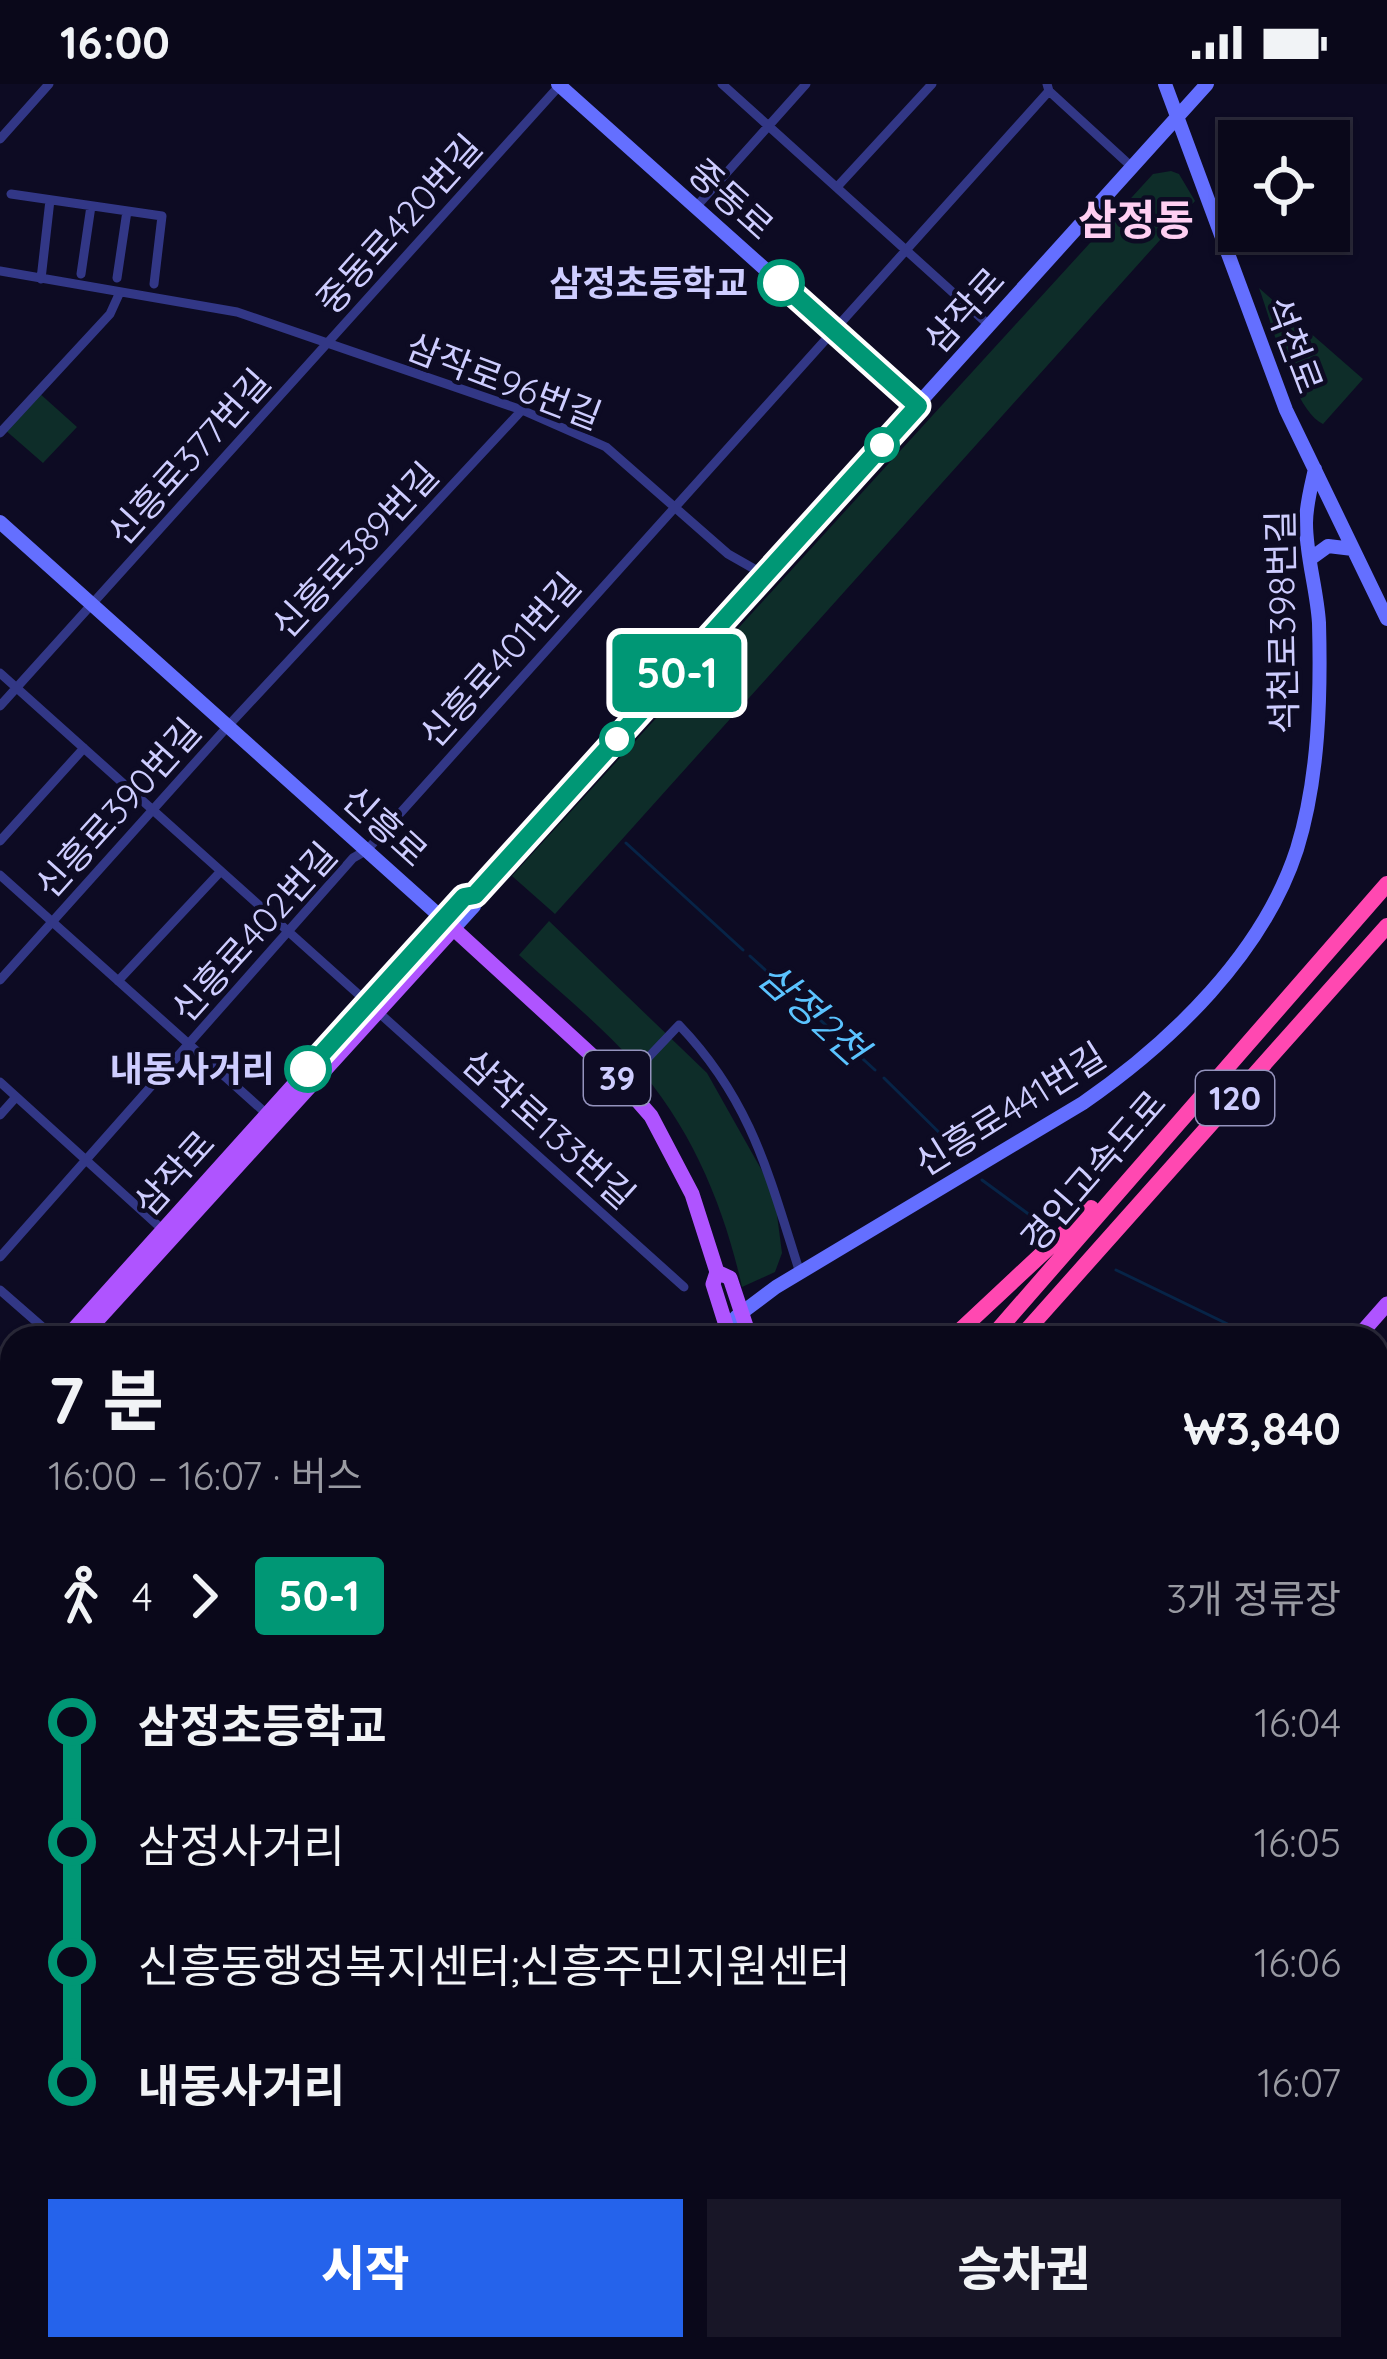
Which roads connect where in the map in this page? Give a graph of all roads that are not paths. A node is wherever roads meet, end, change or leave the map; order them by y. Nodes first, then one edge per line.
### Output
1 (49, 84) edge
2 (560, 84) edge
3 (722, 84) edge
4 (806, 84) edge
5 (932, 84) edge
6 (1166, 84) edge
7 (1207, 84) edge
8 (1048, 87) edge
9 (1178, 118) junction
10 (768, 125) junction
11 (0, 139) edge
12 (1132, 168) junction
13 (837, 187) junction
14 (11, 194) dead end
15 (50, 200) junction
16 (91, 206) junction
17 (696, 207) junction
18 (127, 211) junction
19 (905, 249) junction
20 (0, 271) edge
21 (81, 274) dead end
22 (117, 278) dead end
23 (41, 279) junction
24 (154, 284) dead end
25 (121, 292) junction
26 (990, 326) junction
27 (832, 330) junction
28 (326, 345) junction
29 (918, 406) junction
30 (522, 410) junction
31 (0, 433) edge
32 (1315, 469) junction
33 (674, 506) junction
34 (0, 522) edge
35 (1353, 548) junction
36 (1310, 559) junction
37 (765, 574) junction
38 (92, 604) junction
39 (1387, 619) edge
40 (0, 673) edge
41 (16, 688) junction
42 (0, 706) edge
43 (228, 726) junction
44 (84, 748) junction
45 (153, 810) junction
46 (0, 841) edge
47 (367, 850) junction
48 (220, 871) junction
49 (0, 875) edge
50 (1387, 884) edge
51 (1270, 910) joint
52 (52, 922) junction
53 (449, 923) junction
54 (1387, 926) edge
55 (288, 931) junction
56 (0, 980) edge
57 (118, 981) junction
58 (372, 1007) junction
59 (188, 1044) junction
60 (0, 1082) edge
61 (623, 1084) junction
62 (16, 1096) junction
63 (0, 1114) edge
64 (271, 1118) junction
65 (1166, 1136) junction
66 (87, 1159) junction
67 (164, 1230) junction
68 (0, 1257) edge
69 (1082, 1270) junction
70 (717, 1272) junction
71 (800, 1273) junction
72 (685, 1287) dead end
73 (0, 1290) edge
74 (742, 1312) junction
75 (41, 1326) edge
76 (76, 1326) edge
77 (91, 1326) edge
78 (726, 1326) edge
79 (732, 1326) edge
80 (746, 1326) edge
81 (965, 1326) edge
82 (1001, 1326) edge
83 (1031, 1326) edge
84 (1042, 1326) edge

1 - 11 street
2 - 17 street, 중동로
2 - 28 street, 중동로420번길
3 - 10 street
4 - 10 street
5 - 13 street
6 - 9 street, 석천로
7 - 9 street, 삼작로
8 - 12 street
8 - 19 street, 신흥로401번길
9 - 12 street, 삼작로
9 - 32 street, 석천로
10 - 13 street
10 - 17 street
12 - 26 street, 삼작로
13 - 19 street
14 - 15 street
15 - 16 street
15 - 23 street
16 - 18 street
16 - 21 street
17 - 27 street, 중동로
18 - 22 street
18 - 24 street
19 - 26 street
19 - 27 street, 신흥로401번길
20 - 23 street, 삼작로96번길
23 - 25 street, 삼작로96번길
25 - 28 street, 삼작로96번길
25 - 31 street
26 - 29 street, 삼작로
27 - 29 street, 중동로
27 - 33 street, 신흥로401번길
28 - 30 street, 삼작로96번길
28 - 38 street, 신흥로377번길
29 - 37 street, 삼작로
30 - 33 street, 삼작로96번길
30 - 43 street, 신흥로389번길
32 - 35 street, 석천로
32 - 36 street, 석천로398번길
33 - 37 street, 삼작로96번길
33 - 47 street, 신흥로401번길
34 - 38 street, 신흥로
35 - 36 street
35 - 39 street, 석천로
36 - 51 street, 석천로398번길
37 - 53 street, 삼작로
38 - 41 street, 신흥로377번길
38 - 43 street, 신흥로
40 - 41 street, 삼작로133번길
41 - 42 street, 신흥로377번길
41 - 44 street, 삼작로133번길
43 - 45 street, 신흥로390번길
43 - 47 street, 신흥로
44 - 45 street, 삼작로133번길
44 - 46 street
45 - 48 street, 삼작로133번길
45 - 52 street, 신흥로390번길
47 - 53 street, 신흥로
47 - 55 street, 신흥로402번길
48 - 55 street, 삼작로133번길
48 - 57 street
49 - 52 street
50 - 65 highway, 경인고속도로 / 120
51 - 71 street, 신흥로441번길
52 - 56 street, 신흥로390번길
52 - 57 street
53 - 58 main road, 삼작로
53 - 61 main road, 신흥로 / 39
54 - 69 highway, 경인고속도로 / 120
55 - 58 street, 삼작로133번길
55 - 59 street, 신흥로402번길
57 - 59 street
58 - 64 main road, 삼작로
58 - 72 street, 삼작로133번길
59 - 64 street
59 - 66 street, 신흥로402번길
60 - 62 street
61 - 70 main road, 신흥로 / 39
61 - 71 street
62 - 63 street
62 - 66 street
64 - 67 main road, 삼작로
64 - 77 main road, 삼작로
65 - 81 highway
65 - 82 highway, 경인고속도로 / 120
66 - 67 street
66 - 68 street, 신흥로402번길
67 - 76 main road, 삼작로
69 - 83 highway, 경인고속도로 / 120
69 - 84 highway
70 - 74 main road, 신흥로 / 39
70 - 78 main road, 신흥로 / 39
71 - 74 street, 신흥로441번길
73 - 75 street
74 - 79 street, 신흥로441번길
74 - 80 main road, 신흥로 / 39

